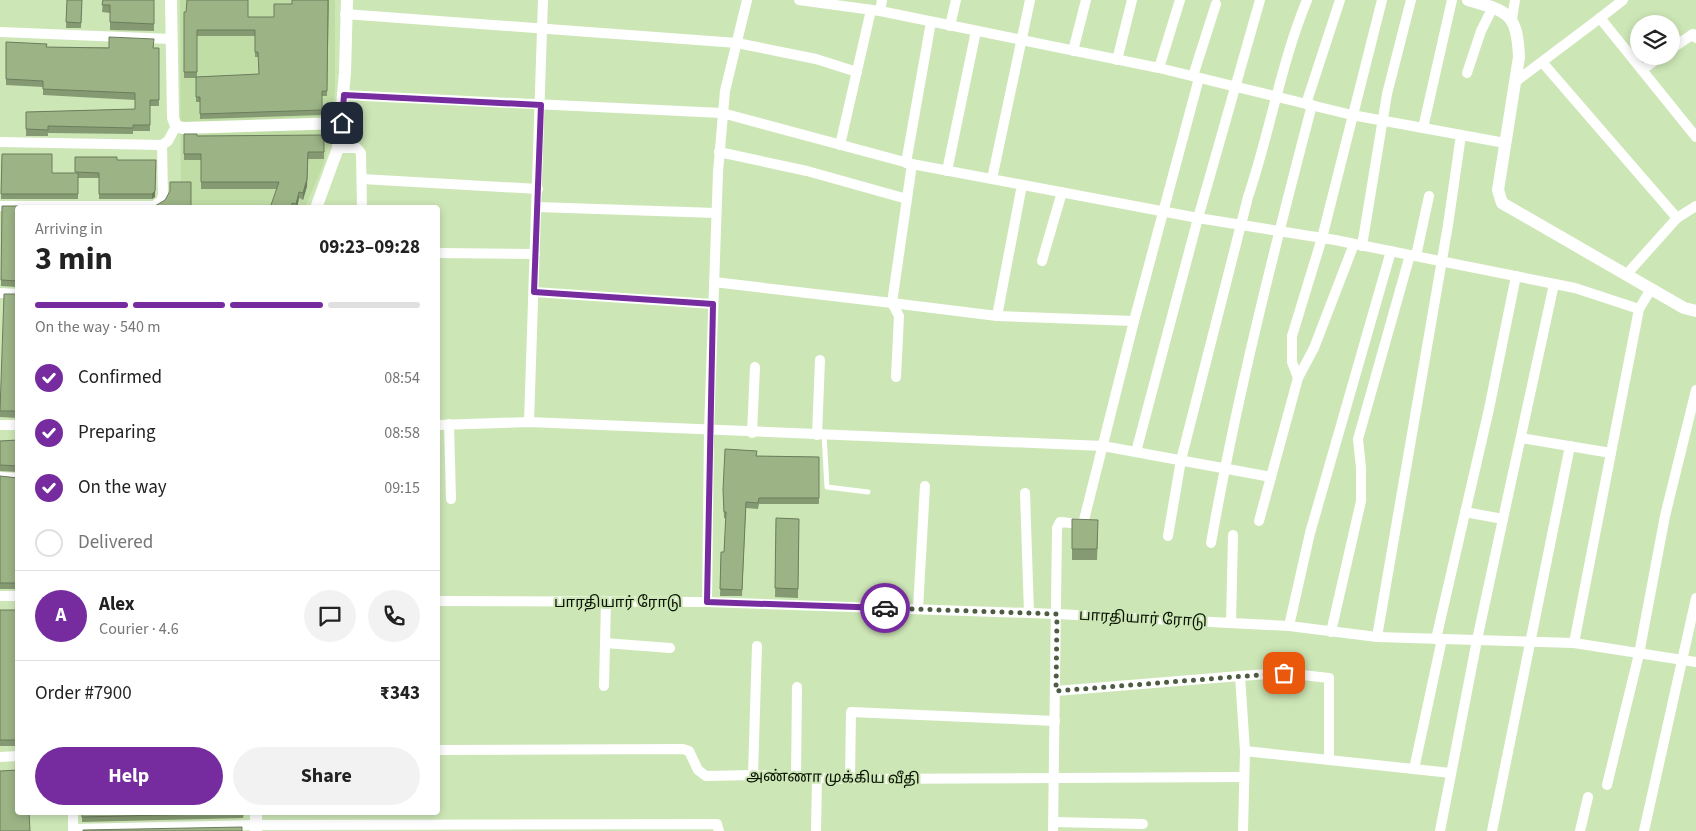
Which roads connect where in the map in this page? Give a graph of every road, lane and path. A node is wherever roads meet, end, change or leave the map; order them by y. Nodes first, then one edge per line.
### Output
1 (171, 0) edge
2 (347, 0) edge
3 (543, 0) edge
4 (747, 0) edge
5 (800, 0) edge
6 (882, 0) edge
7 (956, 0) edge
8 (1030, 0) edge
9 (1086, 0) edge
10 (1132, 0) edge
11 (1180, 0) edge
12 (1260, 0) edge
13 (1307, 0) edge
14 (1340, 0) edge
15 (1382, 0) edge
16 (1468, 0) edge
17 (1515, 0) edge
18 (1623, 0) edge
19 (841, 3) edge
20 (1410, 3) edge
21 (1216, 4) dead end
22 (1498, 5) edge
23 (1450, 8) edge
24 (875, 10) junction
25 (345, 14) junction
26 (1600, 18) junction
27 (1512, 19) junction
28 (931, 22) junction
29 (950, 26) junction
30 (542, 28) junction
31 (976, 31) junction
32 (0, 32) edge
33 (1695, 35) edge
34 (171, 39) junction
35 (1020, 40) junction
36 (736, 43) junction
37 (1680, 44) edge
38 (1073, 51) junction
39 (1117, 60) junction
40 (1542, 62) junction
41 (1649, 65) edge
42 (1160, 68) junction
43 (1642, 70) junction
44 (857, 72) junction
45 (1467, 73) dead end
46 (1196, 77) junction
47 (1515, 82) junction
48 (1236, 87) junction
49 (344, 95) junction
50 (1277, 97) junction
51 (541, 105) junction
52 (1309, 105) junction
53 (722, 113) junction
54 (1352, 115) junction
55 (1382, 120) junction
56 (342, 123) junction
57 (176, 126) junction
58 (1423, 128) junction
59 (1460, 135) junction
60 (1696, 138) edge
61 (0, 142) edge
62 (1497, 142) junction
63 (162, 145) junction
64 (840, 145) junction
65 (338, 148) junction
66 (719, 152) junction
67 (909, 164) junction
68 (948, 171) junction
69 (362, 179) junction
70 (992, 179) junction
71 (1022, 185) junction
72 (538, 189) junction
73 (1062, 192) junction
74 (1429, 196) dead end
75 (907, 199) junction
76 (155, 205) edge
77 (317, 205) edge
78 (362, 205) edge
79 (0, 206) edge
80 (15, 206) edge
81 (1696, 206) edge
82 (537, 207) junction
83 (1162, 211) junction
84 (716, 213) junction
85 (1198, 218) junction
86 (1677, 218) junction
87 (1241, 225) junction
88 (1279, 231) junction
89 (1322, 238) junction
90 (1358, 245) junction
91 (1391, 252) junction
92 (440, 253) edge
93 (535, 254) junction
94 (1413, 256) junction
95 (1042, 261) dead end
96 (1441, 262) junction
97 (1626, 275) junction
98 (1516, 276) junction
99 (714, 282) junction
100 (1554, 284) junction
101 (534, 292) junction
102 (0, 293) edge
103 (15, 294) edge
104 (1645, 300) junction
105 (892, 303) junction
106 (713, 304) junction
107 (1696, 311) edge
108 (997, 316) junction
109 (1134, 321) junction
110 (820, 360) dead end
111 (755, 367) dead end
112 (896, 378) dead end
113 (1298, 378) junction
114 (1696, 390) edge
115 (529, 422) junction
116 (449, 424) junction
117 (0, 425) edge
118 (15, 425) edge
119 (440, 425) edge
120 (709, 431) junction
121 (752, 433) junction
122 (820, 435) junction
123 (1521, 438) junction
124 (1103, 446) junction
125 (1570, 446) junction
126 (1136, 452) junction
127 (1611, 453) junction
128 (1181, 460) junction
129 (1224, 467) junction
130 (1271, 476) junction
131 (0, 477) edge
132 (15, 478) edge
133 (925, 486) dead end
134 (868, 492) dead end
135 (1025, 493) dead end
136 (451, 499) dead end
137 (1465, 512) junction
138 (1503, 519) junction
139 (1259, 521) dead end
140 (1233, 535) dead end
141 (1168, 536) dead end
142 (1211, 543) dead end
143 (0, 596) edge
144 (15, 596) edge
145 (1696, 598) edge
146 (440, 601) edge
147 (606, 602) junction
148 (707, 602) junction
149 (918, 609) junction
150 (1029, 613) junction
151 (1057, 614) junction
152 (1231, 623) junction
153 (1289, 626) junction
154 (1331, 632) junction
155 (1377, 637) junction
156 (1439, 639) junction
157 (1477, 640) junction
158 (1531, 642) junction
159 (605, 643) junction
160 (1574, 643) junction
161 (757, 646) dead end
162 (670, 648) dead end
163 (1639, 654) junction
164 (1682, 660) junction
165 (1696, 662) edge
166 (1240, 676) junction
167 (604, 686) dead end
168 (798, 687) dead end
169 (1056, 691) junction
170 (1055, 721) junction
171 (440, 750) edge
172 (1245, 751) junction
173 (15, 756) edge
174 (0, 757) edge
175 (1329, 760) junction
176 (1414, 770) junction
177 (1451, 773) junction
178 (753, 774) junction
179 (796, 777) junction
180 (1054, 777) junction
181 (1243, 777) junction
182 (817, 778) junction
183 (850, 779) junction
184 (1607, 785) dead end
185 (1588, 797) dead end
186 (73, 815) edge
187 (256, 823) edge
188 (1143, 824) dead end
189 (1054, 826) edge
190 (73, 830) edge
191 (719, 831) edge
192 (816, 831) edge
193 (1243, 831) edge
194 (1440, 831) edge
195 (1492, 831) edge
196 (1580, 831) edge
197 (1644, 831) edge

1 - 34 street
2 - 25 street
3 - 30 street
4 - 36 street
5 - 19 street
6 - 24 street
7 - 29 street
8 - 35 street
9 - 38 street
10 - 39 street
11 - 42 street
12 - 48 street
13 - 50 street
14 - 52 street
15 - 54 street
16 - 22 street
17 - 27 street
18 - 26 street
19 - 24 street
20 - 55 street
21 - 46 street
22 - 27 street
22 - 45 street
23 - 58 street
24 - 28 street
24 - 44 street
25 - 30 street
25 - 49 street
26 - 40 street
26 - 43 street
27 - 47 street
28 - 29 street
28 - 67 street
29 - 31 street
30 - 36 street
30 - 51 street
31 - 35 street
31 - 68 street
32 - 34 street
33 - 37 street
34 - 57 street
35 - 38 street
35 - 70 street
36 - 44 street
36 - 53 street
38 - 39 street
39 - 42 street
40 - 47 street
40 - 86 street
41 - 43 street
42 - 46 street
43 - 60 street
44 - 64 street
46 - 48 street
46 - 83 street
47 - 62 street
48 - 50 street
48 - 85 street
49 - 51 street
49 - 56 street
50 - 52 street
50 - 87 street
51 - 53 street
51 - 72 street
52 - 54 street
52 - 88 street
53 - 64 street
53 - 66 street
54 - 55 street
54 - 89 street
55 - 58 street
55 - 90 street
56 - 57 street
56 - 65 street
57 - 63 street
58 - 59 street
59 - 62 street
59 - 96 street
61 - 63 street
62 - 97 street
63 - 76 street
64 - 67 street
65 - 69 street
65 - 77 street
66 - 75 street
66 - 84 street
67 - 68 street
67 - 75 street
68 - 70 street
69 - 72 street
69 - 78 street
70 - 71 street
71 - 73 street
71 - 108 street
72 - 82 street
73 - 83 street
73 - 95 street
74 - 94 street
75 - 105 street
79 - 80 street
81 - 86 street
82 - 84 street
82 - 93 street
83 - 85 street
83 - 109 street
84 - 99 street
85 - 87 street
85 - 126 street
86 - 97 street
87 - 88 street
87 - 128 street
88 - 89 street
88 - 129 street
89 - 90 street
89 - 113 street
90 - 91 street
90 - 113 street
91 - 94 street
91 - 153 street
92 - 93 street
93 - 101 street
94 - 96 street
94 - 154 street
96 - 98 street
96 - 155 street
97 - 104 street
98 - 100 street
98 - 137 street
99 - 105 street
99 - 106 street
100 - 104 street
100 - 123 street
101 - 106 street
101 - 115 street
102 - 103 street
104 - 107 street
104 - 127 street
105 - 108 street
105 - 112 street
106 - 120 street
108 - 109 street
109 - 124 street
110 - 122 street
111 - 121 street
113 - 130 street
114 - 163 street
115 - 116 street
115 - 120 street
116 - 119 street
116 - 136 street
117 - 118 street
120 - 121 street
120 - 148 street
121 - 122 street
122 - 124 street
122 - 134 lane
123 - 125 street
123 - 138 street
124 - 126 street
124 - 151 street
125 - 127 street
125 - 158 street
126 - 128 street
127 - 160 street
128 - 129 street
128 - 141 street
129 - 130 street
129 - 142 street
130 - 139 street
131 - 132 street
133 - 149 street
135 - 150 street
137 - 138 street
137 - 156 street
138 - 157 street
140 - 152 street
143 - 144 street
145 - 164 street
146 - 147 street, பாரதியார் ரோடு
147 - 148 street, பாரதியார் ரோடு
147 - 159 street
148 - 149 street, பாரதியார் ரோடு
149 - 150 street, பாரதியார் ரோடு
150 - 151 street, பாரதியார் ரோடு
151 - 152 street, பாரதியார் ரோடு
151 - 169 street
152 - 153 street, பாரதியார் ரோடு
153 - 154 street, பாரதியார் ரோடு
154 - 155 street, பாரதியார் ரோடு
155 - 156 street, பாரதியார் ரோடு
156 - 157 street, பாரதியார் ரோடு
156 - 176 street
157 - 158 street, பாரதியார் ரோடு
157 - 177 street
158 - 160 street, பாரதியார் ரோடு
158 - 195 street
159 - 162 street
159 - 167 street
160 - 163 street, பாரதியார் ரோடு
161 - 178 street
163 - 164 street, பாரதியார் ரோடு
163 - 184 street
164 - 165 street, பாரதியார் ரோடு
164 - 197 street
166 - 169 street
166 - 172 street
166 - 175 street
168 - 179 street
169 - 170 street
170 - 180 street
170 - 183 street
171 - 178 street, அண்ணா முக்கிய வீதி
172 - 175 street
172 - 181 street
173 - 174 street
175 - 176 street
176 - 177 street
177 - 194 street
178 - 179 street, அண்ணா முக்கிய வீதி
179 - 182 street, அண்ணா முக்கிய வீதி
180 - 181 street, அண்ணா முக்கிய வீதி
180 - 183 street, அண்ணா முக்கிய வீதி
180 - 189 street
181 - 193 street
182 - 183 street, அண்ணா முக்கிய வீதி
182 - 192 street
185 - 196 street
186 - 190 street
187 - 190 street
187 - 191 street
188 - 189 street

